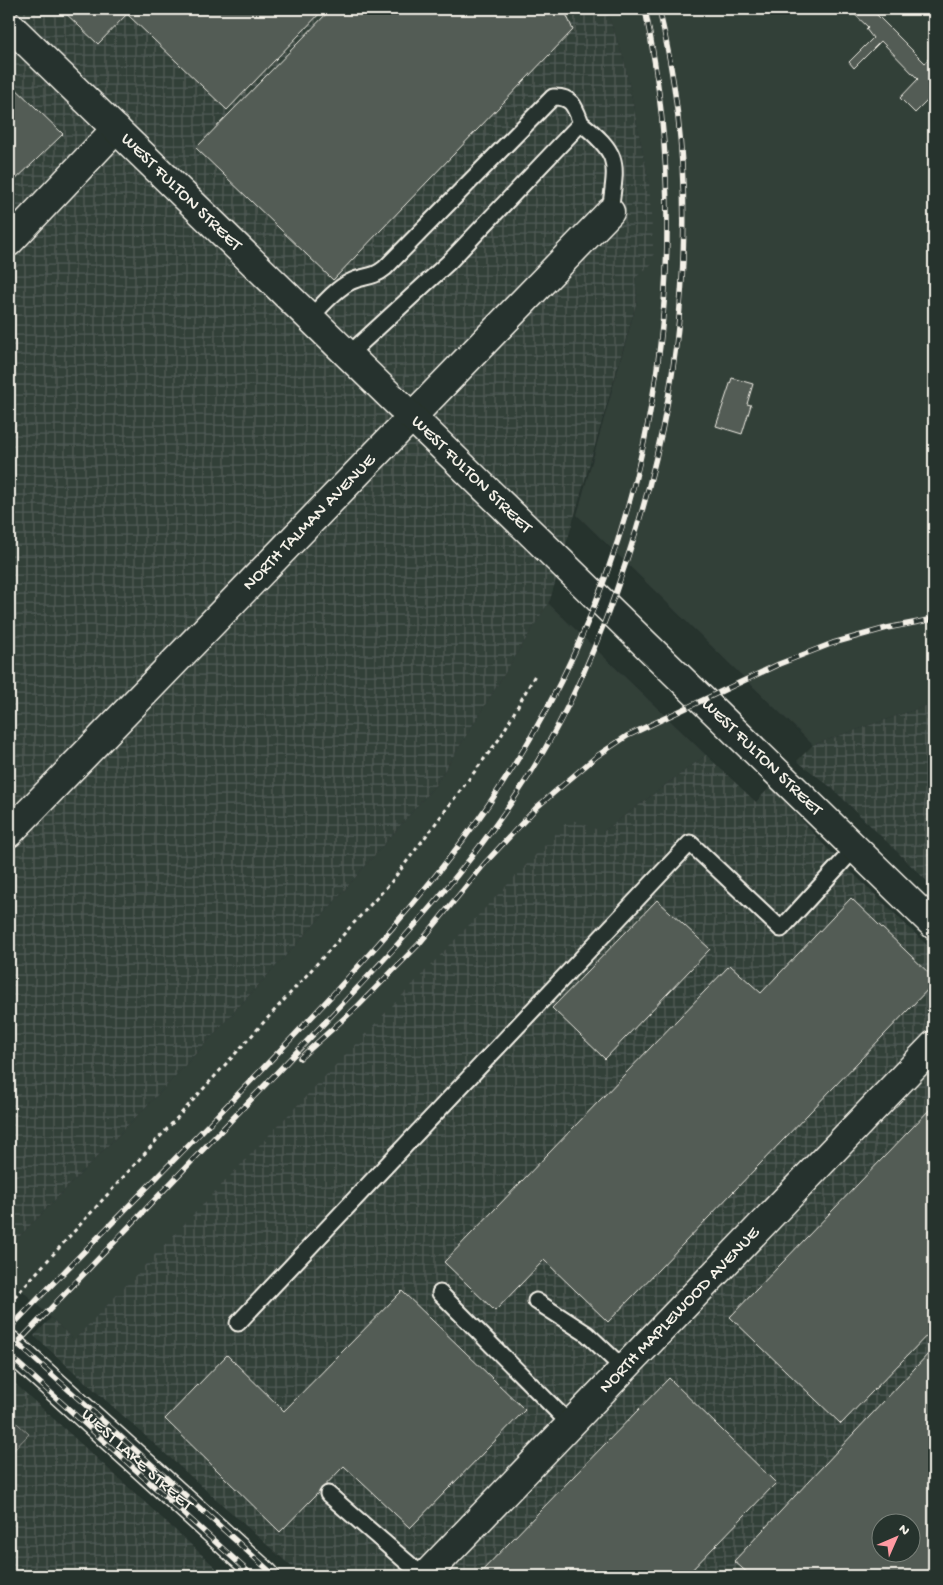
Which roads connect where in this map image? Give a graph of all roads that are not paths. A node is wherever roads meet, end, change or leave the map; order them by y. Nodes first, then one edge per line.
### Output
1 (9, 25) edge
2 (581, 123) junction
3 (116, 130) junction
4 (610, 212) joint
5 (9, 242) edge
6 (309, 319) junction
7 (348, 356) junction
8 (410, 418) junction
9 (9, 833) edge
10 (855, 848) junction
11 (934, 925) edge
12 (934, 1045) edge
13 (440, 1293) dead end
14 (536, 1301) dead end
15 (238, 1323) dead end
16 (9, 1345) edge
17 (624, 1370) junction
18 (571, 1425) junction
19 (328, 1494) dead end
20 (266, 1576) edge
21 (424, 1576) edge

1 - 3 street, WEST FULTON STREET
2 - 4 lane
2 - 6 lane
2 - 7 lane
3 - 5 street
3 - 6 street, WEST FULTON STREET
4 - 8 street, NORTH TALMAN AVENUE
6 - 7 street, WEST FULTON STREET
7 - 8 street, WEST FULTON STREET
8 - 9 street, NORTH TALMAN AVENUE
8 - 10 street, WEST FULTON STREET
10 - 11 street, WEST FULTON STREET
10 - 15 lane
12 - 17 street, NORTH MAPLEWOOD AVENUE
13 - 18 lane
14 - 17 lane
16 - 20 street, WEST LAKE STREET
17 - 18 street, NORTH MAPLEWOOD AVENUE
18 - 21 street, NORTH MAPLEWOOD AVENUE
19 - 21 lane

